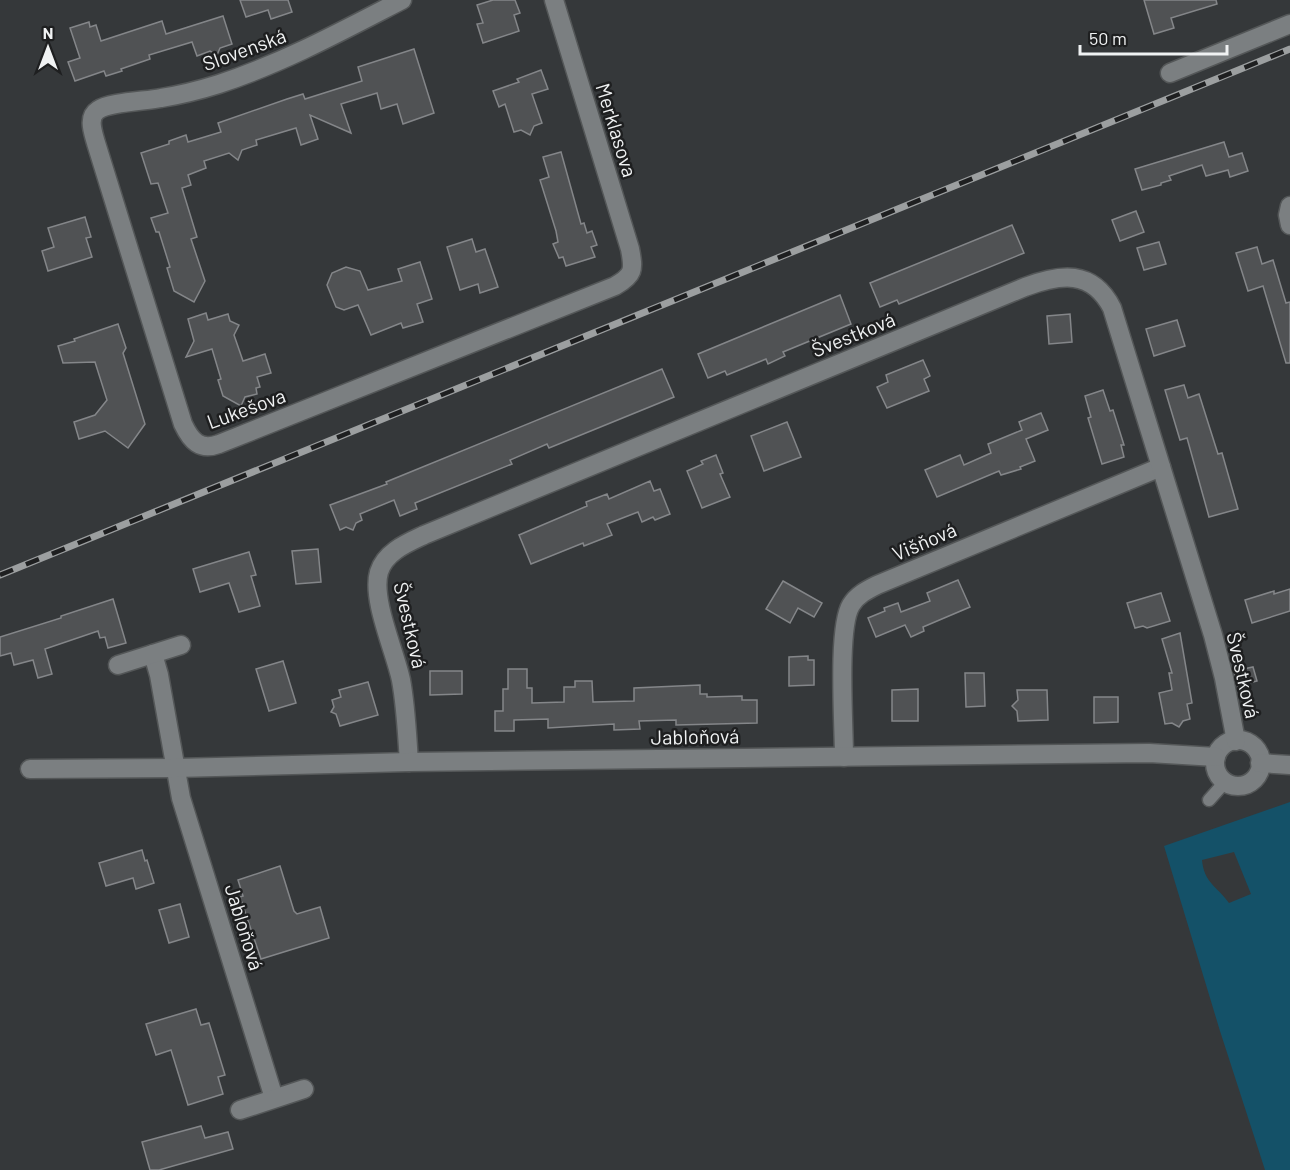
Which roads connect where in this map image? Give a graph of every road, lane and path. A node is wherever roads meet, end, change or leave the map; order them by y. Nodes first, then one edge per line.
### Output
1 (402, 0) edge
2 (554, 0) edge
3 (1290, 24) edge
4 (1170, 73) dead end
5 (93, 114) joint
6 (1290, 206) edge
7 (1290, 225) edge
8 (632, 274) joint
9 (1161, 467) junction
10 (181, 645) dead end
11 (153, 654) junction
12 (118, 665) dead end
13 (1236, 741) junction
14 (844, 757) junction
15 (1216, 758) junction
16 (409, 762) junction
17 (1260, 763) junction
18 (1290, 765) edge
19 (176, 768) junction
20 (30, 769) dead end
21 (1226, 782) junction
22 (1209, 800) dead end
23 (304, 1089) dead end
24 (274, 1098) junction
25 (240, 1110) dead end

1 - 5 street, Slovenská
2 - 8 street, Merklasova
3 - 4 street
5 - 8 street, Lukešova
6 - 7 street
9 - 13 street, Švestková
9 - 14 street, Višňová
9 - 16 street, Švestková
10 - 11 street
11 - 12 street
11 - 19 street, Jabloňová
13 - 15 street
13 - 17 street
14 - 15 street, Jabloňová
14 - 16 street, Jabloňová
15 - 21 street
16 - 19 street, Jabloňová
17 - 18 street
17 - 21 street
19 - 20 street, Jabloňová
19 - 24 street, Jabloňová
21 - 22 lane
23 - 24 street
24 - 25 street

